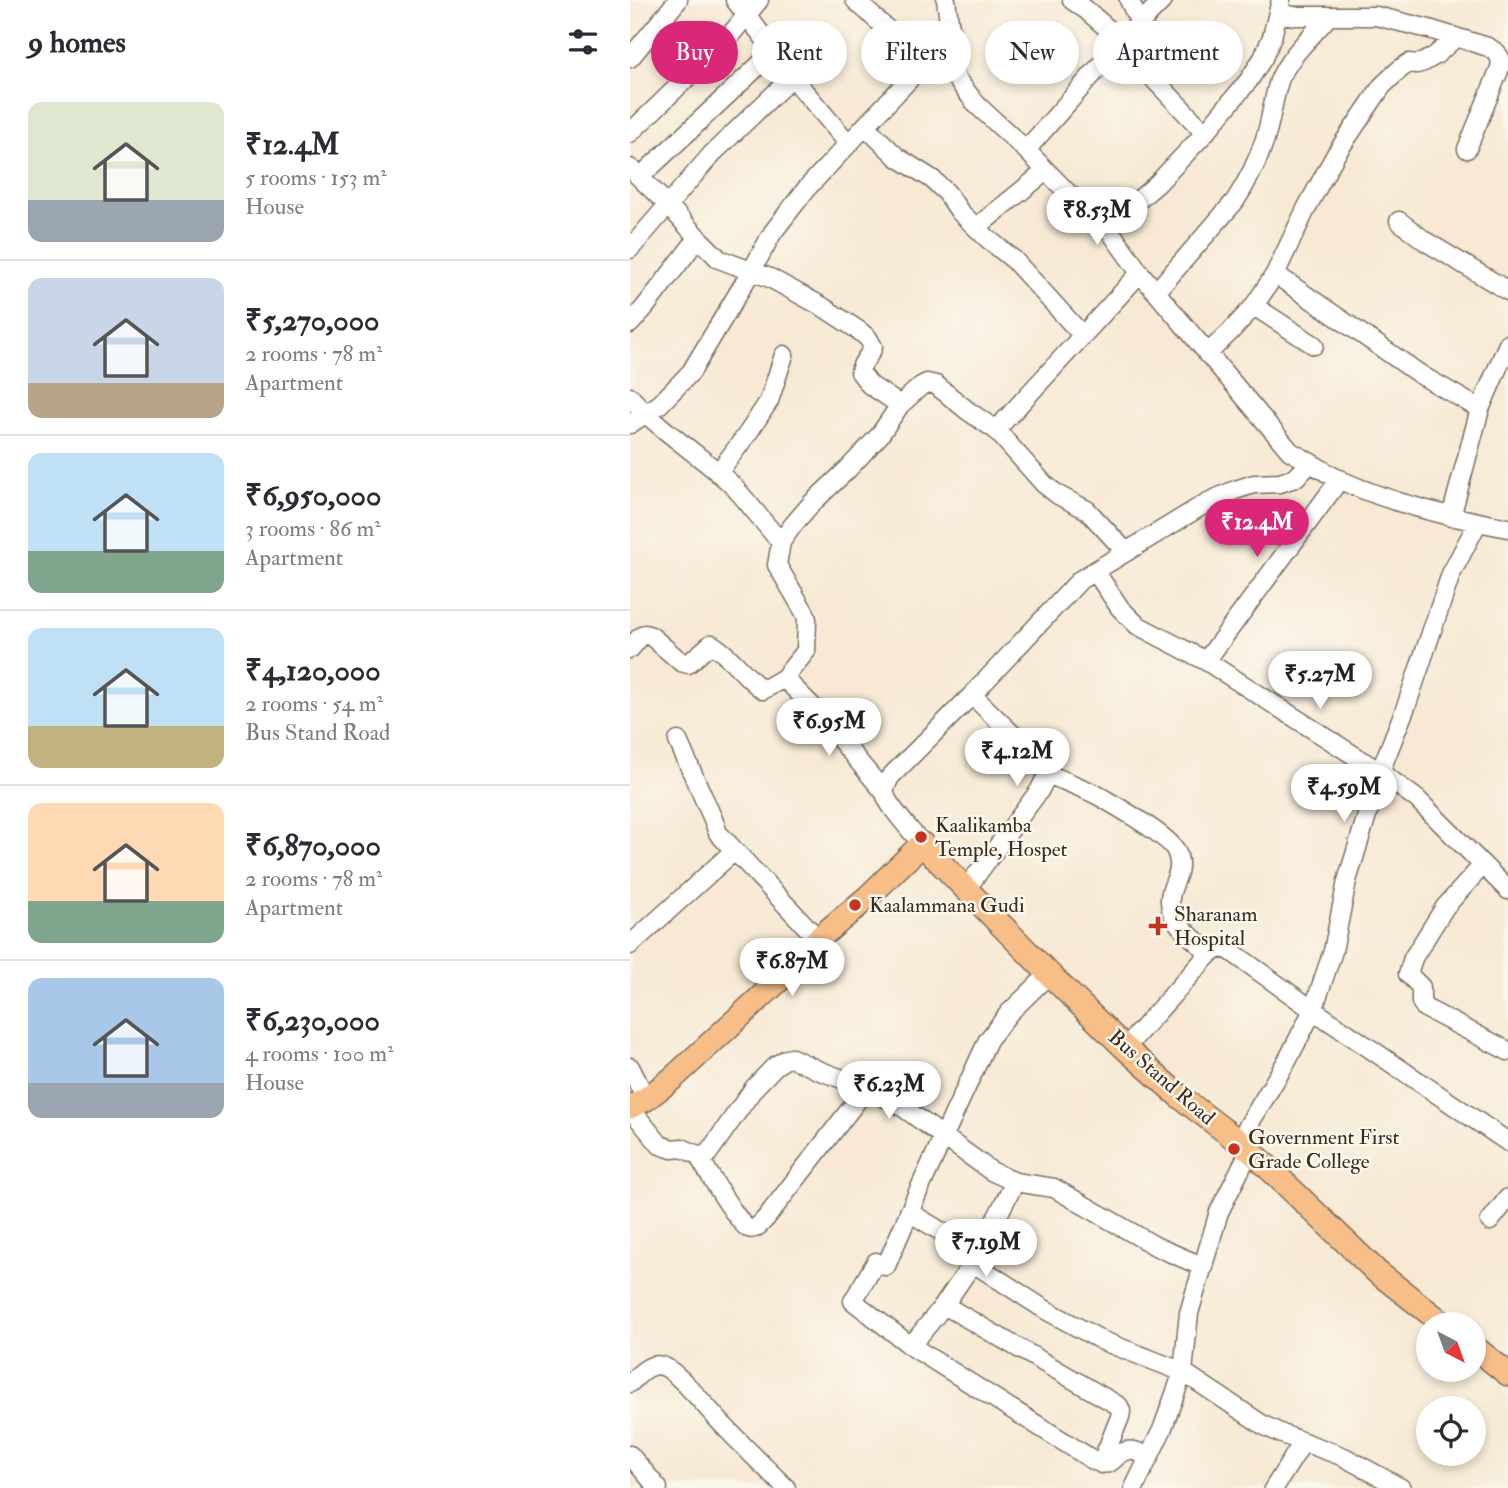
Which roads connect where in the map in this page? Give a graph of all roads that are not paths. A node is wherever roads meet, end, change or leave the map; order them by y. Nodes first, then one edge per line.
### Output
1 (678, 0) edge
2 (735, 0) edge
3 (759, 0) edge
4 (855, 0) edge
5 (1072, 0) edge
6 (1129, 0) edge
7 (1163, 0) edge
8 (950, 3) edge
9 (1280, 6) edge
10 (1362, 7) edge
11 (746, 15) junction
12 (1328, 17) junction
13 (878, 21) edge
14 (951, 21) edge
15 (1100, 21) edge
16 (1142, 21) joint
17 (752, 23) edge
18 (1456, 37) junction
19 (630, 58) edge
20 (752, 70) edge
21 (1093, 74) edge
22 (785, 84) edge
23 (798, 84) edge
24 (904, 84) edge
25 (960, 84) edge
26 (1158, 84) edge
27 (864, 126) junction
28 (630, 133) edge
29 (1205, 133) junction
30 (848, 143) junction
31 (1467, 149) dead end
32 (1026, 150) junction
33 (1046, 171) junction
34 (635, 172) edge
35 (668, 205) junction
36 (1399, 221) dead end
37 (976, 227) junction
38 (1107, 227) junction
39 (698, 238) junction
40 (630, 249) edge
41 (752, 270) junction
42 (1140, 274) junction
43 (1275, 274) junction
44 (1508, 291) edge
45 (1156, 292) junction
46 (1254, 306) junction
47 (630, 324) edge
48 (1082, 335) junction
49 (1508, 344) edge
50 (1314, 345) dead end
51 (784, 355) dead end
52 (1207, 355) junction
53 (630, 397) edge
54 (900, 405) junction
55 (1480, 408) junction
56 (638, 420) edge
57 (996, 430) junction
58 (1311, 463) junction
59 (719, 473) junction
60 (1339, 479) junction
61 (1451, 517) junction
62 (1478, 522) junction
63 (1508, 528) edge
64 (781, 542) junction
65 (1126, 552) junction
66 (1095, 571) junction
67 (630, 649) edge
68 (1206, 661) junction
69 (784, 678) junction
70 (972, 695) junction
71 (678, 741) dead end
72 (1380, 772) junction
73 (1048, 774) junction
74 (884, 793) junction
75 (922, 844) junction
76 (734, 851) junction
77 (1482, 866) junction
78 (966, 889) junction
79 (1508, 890) edge
80 (818, 939) junction
81 (630, 945) edge
82 (1210, 953) junction
83 (1049, 974) junction
84 (1313, 1010) junction
85 (1125, 1048) junction
86 (1508, 1051) edge
87 (630, 1067) edge
88 (866, 1089) junction
89 (635, 1104) edge
90 (944, 1138) junction
91 (1508, 1142) edge
92 (1244, 1145) junction
93 (698, 1155) junction
94 (1015, 1182) junction
95 (1508, 1198) edge
96 (909, 1212) junction
97 (1490, 1221) dead end
98 (983, 1245) junction
99 (973, 1263) junction
100 (1204, 1267) junction
101 (944, 1306) junction
102 (1428, 1312) edge
103 (911, 1346) junction
104 (1486, 1357) edge
105 (1183, 1372) junction
106 (1508, 1374) edge
107 (630, 1383) edge
108 (1303, 1442) junction
109 (630, 1455) edge
110 (1150, 1456) junction
111 (1101, 1464) junction
112 (658, 1488) edge
113 (786, 1488) edge
114 (1134, 1488) edge
115 (1274, 1488) edge
116 (1401, 1488) edge

1 - 19 street
2 - 11 street
3 - 11 street
4 - 13 street
5 - 15 street
6 - 16 street
7 - 16 street
8 - 14 street
9 - 12 street
9 - 29 street
10 - 12 street
10 - 18 street
11 - 17 street
11 - 28 street
12 - 45 street
18 - 31 street
18 - 43 street
20 - 34 street
21 - 32 street
22 - 35 street
23 - 30 street
24 - 27 street
25 - 32 street
26 - 29 street
27 - 30 street
27 - 37 street
29 - 38 street
30 - 41 street
32 - 33 street
33 - 37 street
33 - 38 street
34 - 35 street
35 - 39 street
35 - 40 street
36 - 44 street
37 - 48 street
38 - 42 street
39 - 41 street
39 - 47 street
41 - 54 street
41 - 56 street
42 - 45 street
42 - 48 street
43 - 46 street
43 - 55 street
45 - 52 street
46 - 50 street
46 - 52 street
48 - 57 street
49 - 55 street
51 - 59 street
52 - 58 street
53 - 56 street
54 - 57 street
54 - 64 street
55 - 61 street
56 - 59 street
57 - 65 street
58 - 60 street
58 - 65 street
59 - 64 street
60 - 61 street
60 - 68 street
61 - 62 street
62 - 63 street
62 - 72 street
64 - 69 street
65 - 66 street
66 - 68 street
66 - 70 street
67 - 69 street
68 - 72 street
69 - 74 street
70 - 73 street
70 - 74 street
71 - 76 street
72 - 77 street
72 - 84 street
73 - 78 street
73 - 82 street
74 - 75 street
75 - 78 main road, Bus Stand Road
75 - 80 main road
76 - 80 street
76 - 81 street
77 - 79 street
77 - 86 street
78 - 83 main road, Bus Stand Road
80 - 89 main road
82 - 84 street
82 - 85 street
83 - 85 main road, Bus Stand Road
83 - 90 street
84 - 91 street
84 - 92 street
85 - 92 main road, Bus Stand Road
87 - 89 street
88 - 90 street
88 - 93 street
88 - 93 street
89 - 93 street
90 - 94 street
90 - 96 street
92 - 100 street
92 - 102 main road, Bus Stand Road
94 - 98 street
94 - 100 street
95 - 97 street
96 - 98 street
96 - 103 street
98 - 99 street
99 - 101 street
99 - 105 street
100 - 105 street
101 - 103 street
101 - 111 street
103 - 111 street
104 - 106 main road
105 - 108 street
105 - 110 street
107 - 113 street
108 - 115 street
108 - 116 street
109 - 112 street
110 - 111 street
110 - 114 street

